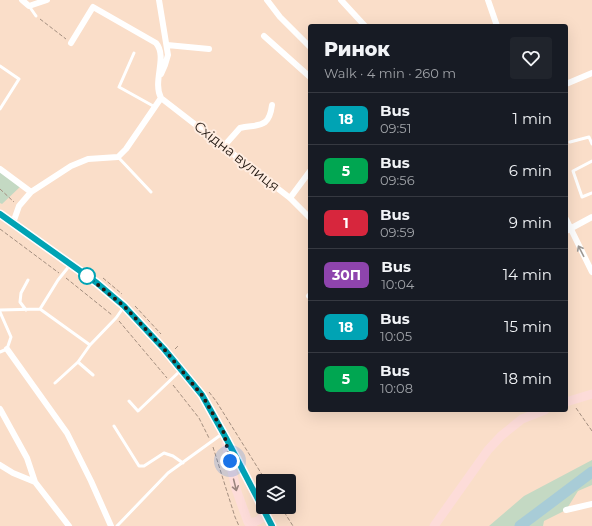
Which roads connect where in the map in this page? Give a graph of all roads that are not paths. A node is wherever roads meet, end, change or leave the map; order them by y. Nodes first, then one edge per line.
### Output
1 (22, 0) edge
2 (47, 0) edge
3 (159, 0) edge
4 (267, 0) edge
5 (341, 0) edge
6 (488, 0) edge
7 (29, 6) junction
8 (36, 16) road end
9 (363, 24) edge
10 (496, 24) edge
11 (264, 36) dead end
12 (71, 43) road end
13 (167, 45) junction
14 (308, 45) edge
15 (209, 49) dead end
16 (134, 53) dead end
17 (0, 66) edge
18 (592, 73) edge
19 (308, 75) edge
20 (159, 77) junction
21 (568, 83) edge
22 (161, 98) junction
23 (272, 105) dead end
24 (155, 107) junction
25 (0, 109) edge
26 (570, 142) dead end
27 (592, 144) edge
28 (224, 146) junction
29 (118, 157) junction
30 (592, 161) edge
31 (0, 169) edge
32 (308, 174) edge
33 (32, 192) junction
34 (151, 192) dead end
35 (592, 193) edge
36 (290, 198) junction
37 (0, 214) edge
38 (308, 216) edge
39 (592, 217) edge
40 (0, 219) edge
41 (13, 223) junction
42 (568, 230) edge
43 (71, 264) junction
44 (592, 272) edge
45 (28, 280) dead end
46 (124, 306) junction
47 (40, 309) junction
48 (26, 310) junction
49 (0, 311) edge
50 (90, 345) junction
51 (7, 349) junction
52 (0, 352) edge
53 (78, 362) junction
54 (182, 370) junction
55 (93, 375) dead end
56 (55, 383) dead end
57 (592, 394) edge
58 (129, 401) dead end
59 (568, 401) edge
60 (0, 409) edge
61 (540, 412) edge
62 (114, 426) dead end
63 (224, 433) junction
64 (183, 463) junction
65 (0, 465) edge
66 (35, 482) junction
67 (256, 494) edge
68 (592, 504) edge
69 (566, 510) dead end
70 (264, 514) edge
71 (266, 514) edge
72 (246, 525) edge
73 (69, 526) edge
74 (110, 526) edge
75 (117, 526) edge
76 (272, 526) edge
77 (434, 526) edge

1 - 7 street
2 - 7 street
3 - 13 street
4 - 14 street
5 - 9 street
6 - 10 street
7 - 8 lane
11 - 19 street
12 - 20 street
13 - 15 street
13 - 20 street
16 - 24 lane
17 - 25 lane
18 - 21 street
20 - 22 street
22 - 24 street
22 - 28 street, Східна вулиця
23 - 28 street
24 - 29 street
26 - 27 lane
28 - 36 street, Східна вулиця
29 - 33 street
29 - 34 lane
30 - 35 lane
31 - 33 street
32 - 36 street
33 - 41 street
36 - 38 street, Східна вулиця
37 - 41 main road
39 - 42 street
40 - 41 main road
41 - 43 main road
44 -> 42 street
43 - 46 main road
43 - 47 lane
45 - 48 lane
46 - 50 lane
46 - 54 main road
47 - 48 lane
47 - 50 lane
48 - 49 lane
49 - 51 lane
50 - 53 lane
51 - 52 lane
51 - 74 street
53 - 55 lane
53 - 56 lane
54 - 58 lane
54 - 63 main road
57 - 59 main road
60 - 66 street
61 - 77 main road
62 - 64 lane
63 - 64 lane
63 - 67 main road
63 -> 72 main road
64 - 75 lane
65 - 66 street
66 - 73 street
68 - 69 street
70 - 72 main road
71 - 76 main road

